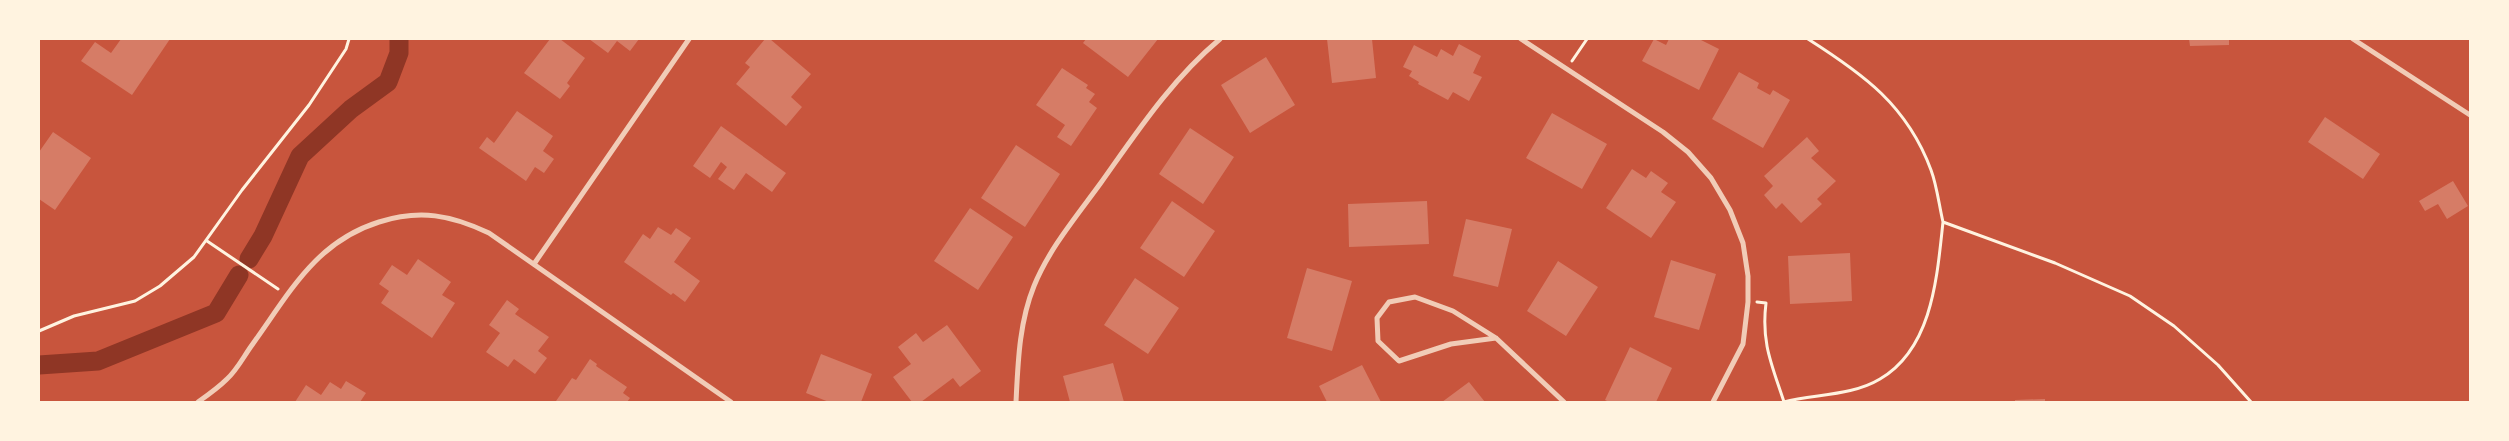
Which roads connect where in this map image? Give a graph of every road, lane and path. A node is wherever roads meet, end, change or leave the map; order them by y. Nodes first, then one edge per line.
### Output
1 (349, 39) edge
2 (689, 39) edge
3 (1220, 39) edge
4 (1521, 39) edge
5 (1587, 39) edge
6 (1808, 39) edge
7 (2353, 39) edge
8 (1567, 68) junction
9 (2470, 115) edge
10 (1943, 222) junction
11 (206, 241) junction
12 (534, 264) junction
13 (273, 285) dead end
14 (1766, 303) dead end
15 (39, 331) edge
16 (1496, 338) junction
17 (198, 402) edge
18 (731, 402) edge
19 (1016, 402) edge
20 (1564, 402) edge
21 (1713, 402) edge
22 (1784, 402) edge
23 (2251, 402) edge

1 - 11 path
2 - 12 street
3 - 19 street
4 - 8 street
5 - 8 path
6 - 10 path
7 - 9 street
8 - 21 street
10 - 22 path
10 - 23 path
11 - 13 path
11 - 15 path
12 - 17 street
12 - 18 street
14 - 22 path
16 - 16 street
16 - 20 street

